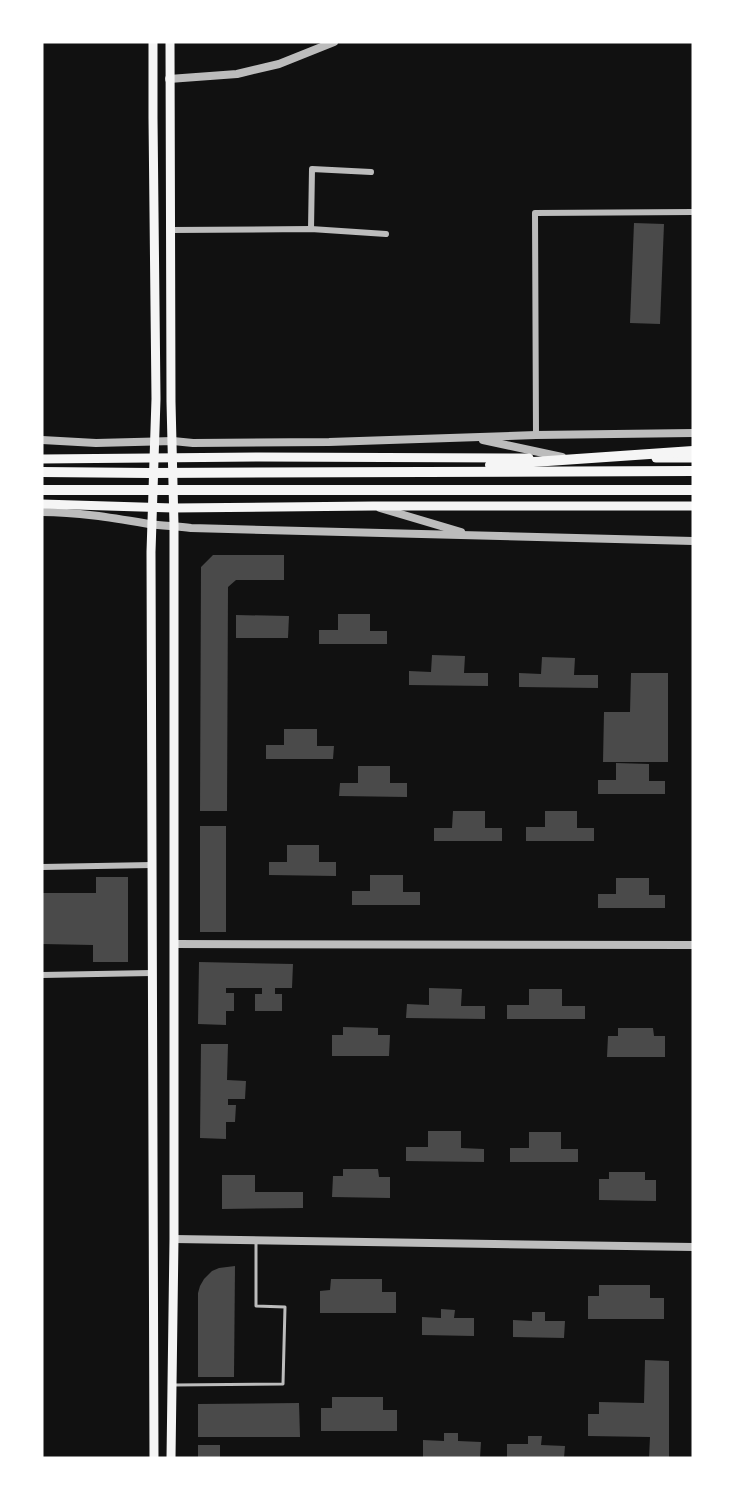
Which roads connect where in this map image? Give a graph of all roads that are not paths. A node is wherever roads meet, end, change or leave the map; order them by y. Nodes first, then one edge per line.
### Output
1 (153, 42) edge
2 (170, 42) edge
3 (334, 42) edge
4 (169, 79) junction
5 (371, 172) dead end
6 (693, 212) edge
7 (171, 230) junction
8 (311, 230) junction
9 (386, 234) dead end
10 (693, 433) edge
11 (536, 435) junction
12 (474, 437) junction
13 (42, 440) edge
14 (172, 441) junction
15 (154, 442) junction
16 (693, 451) edge
17 (153, 458) junction
18 (172, 458) junction
19 (567, 458) junction
20 (693, 458) edge
21 (42, 459) edge
22 (693, 471) edge
23 (42, 472) edge
24 (386, 472) junction
25 (42, 490) edge
26 (693, 490) edge
27 (42, 504) edge
28 (373, 506) junction
29 (693, 506) edge
30 (152, 508) junction
31 (173, 508) junction
32 (42, 512) edge
33 (151, 524) junction
34 (174, 525) junction
35 (472, 536) junction
36 (693, 541) edge
37 (152, 865) junction
38 (42, 867) edge
39 (174, 944) junction
40 (693, 945) edge
41 (152, 973) junction
42 (42, 975) edge
43 (174, 1239) junction
44 (256, 1240) junction
45 (693, 1247) edge
46 (172, 1385) junction
47 (154, 1458) edge
48 (171, 1458) edge

1 - 15 main road
2 - 4 main road
3 - 4 street
4 - 7 main road
5 - 8 street
6 - 11 street
7 - 8 street
7 - 14 main road
8 - 9 street
10 - 11 street
11 - 12 street
12 - 14 street
12 - 19 street
13 - 15 street
14 - 15 street
14 - 18 main road
15 - 17 main road
16 - 24 highway
17 - 18 main road
17 - 21 main road
17 - 30 main road
18 - 19 main road
18 - 31 main road
19 - 20 main road
22 - 24 highway
23 - 24 highway
25 - 26 highway
27 - 30 main road
28 - 29 main road
28 - 31 main road
28 - 35 street
30 - 31 main road
30 - 33 main road
31 - 34 main road
32 - 33 street
33 - 34 street
33 - 37 main road
34 - 35 street
34 - 39 main road
35 - 36 street
37 - 38 street
37 - 41 main road
39 - 40 street
39 - 43 main road
41 - 42 street
41 - 47 main road
43 - 44 street
43 - 46 main road
44 - 45 street
44 - 46 lane
46 - 48 main road

